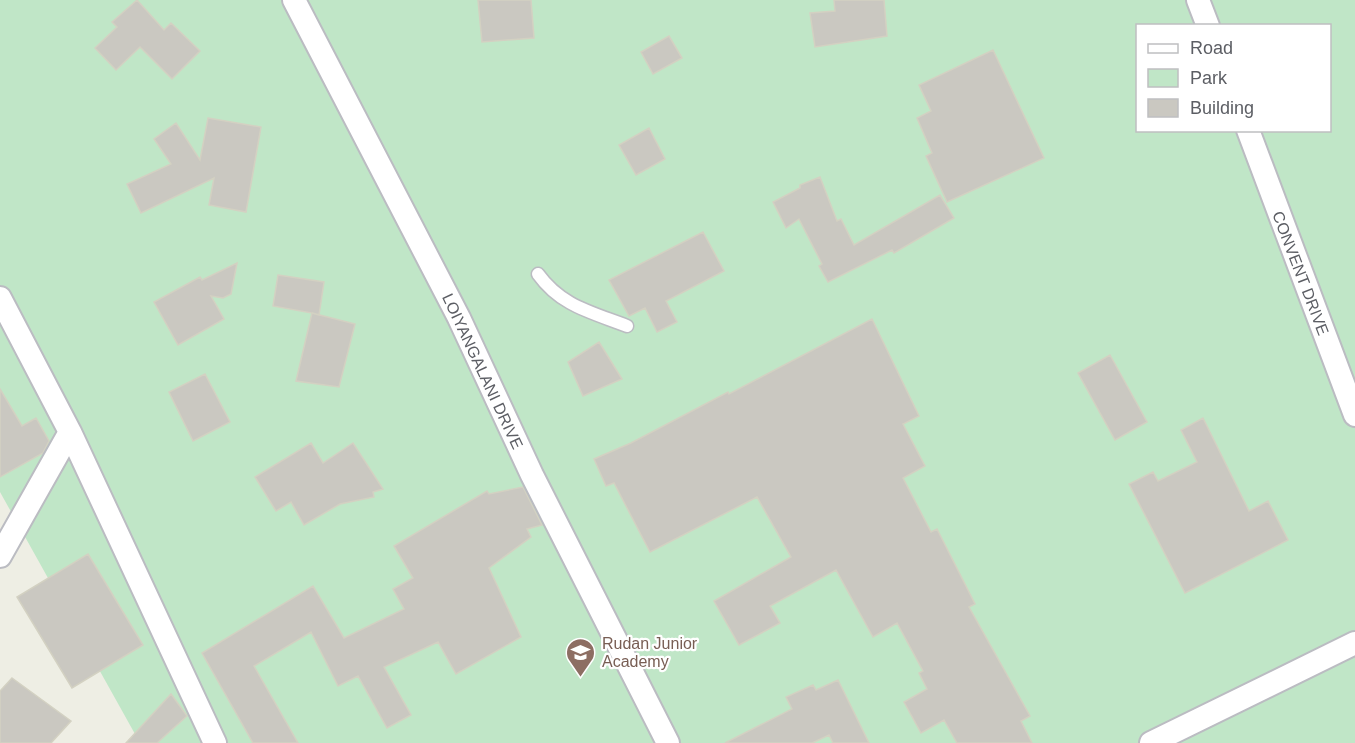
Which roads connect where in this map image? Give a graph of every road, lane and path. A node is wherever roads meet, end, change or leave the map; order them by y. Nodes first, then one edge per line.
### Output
1 (294, 0) edge
2 (1198, 0) edge
3 (1207, 24) edge
4 (1249, 132) edge
5 (538, 274) dead end
6 (0, 298) edge
7 (627, 326) dead end
8 (1355, 415) edge
9 (70, 432) junction
10 (0, 556) edge
11 (1355, 643) edge
12 (215, 743) edge
13 (668, 743) edge
14 (1151, 743) edge

1 - 13 street, LOIYANGALANI DRIVE
2 - 3 street
4 - 8 street, CONVENT DRIVE
5 - 7 lane
6 - 9 street
9 - 10 street
9 - 12 street
11 - 14 street

